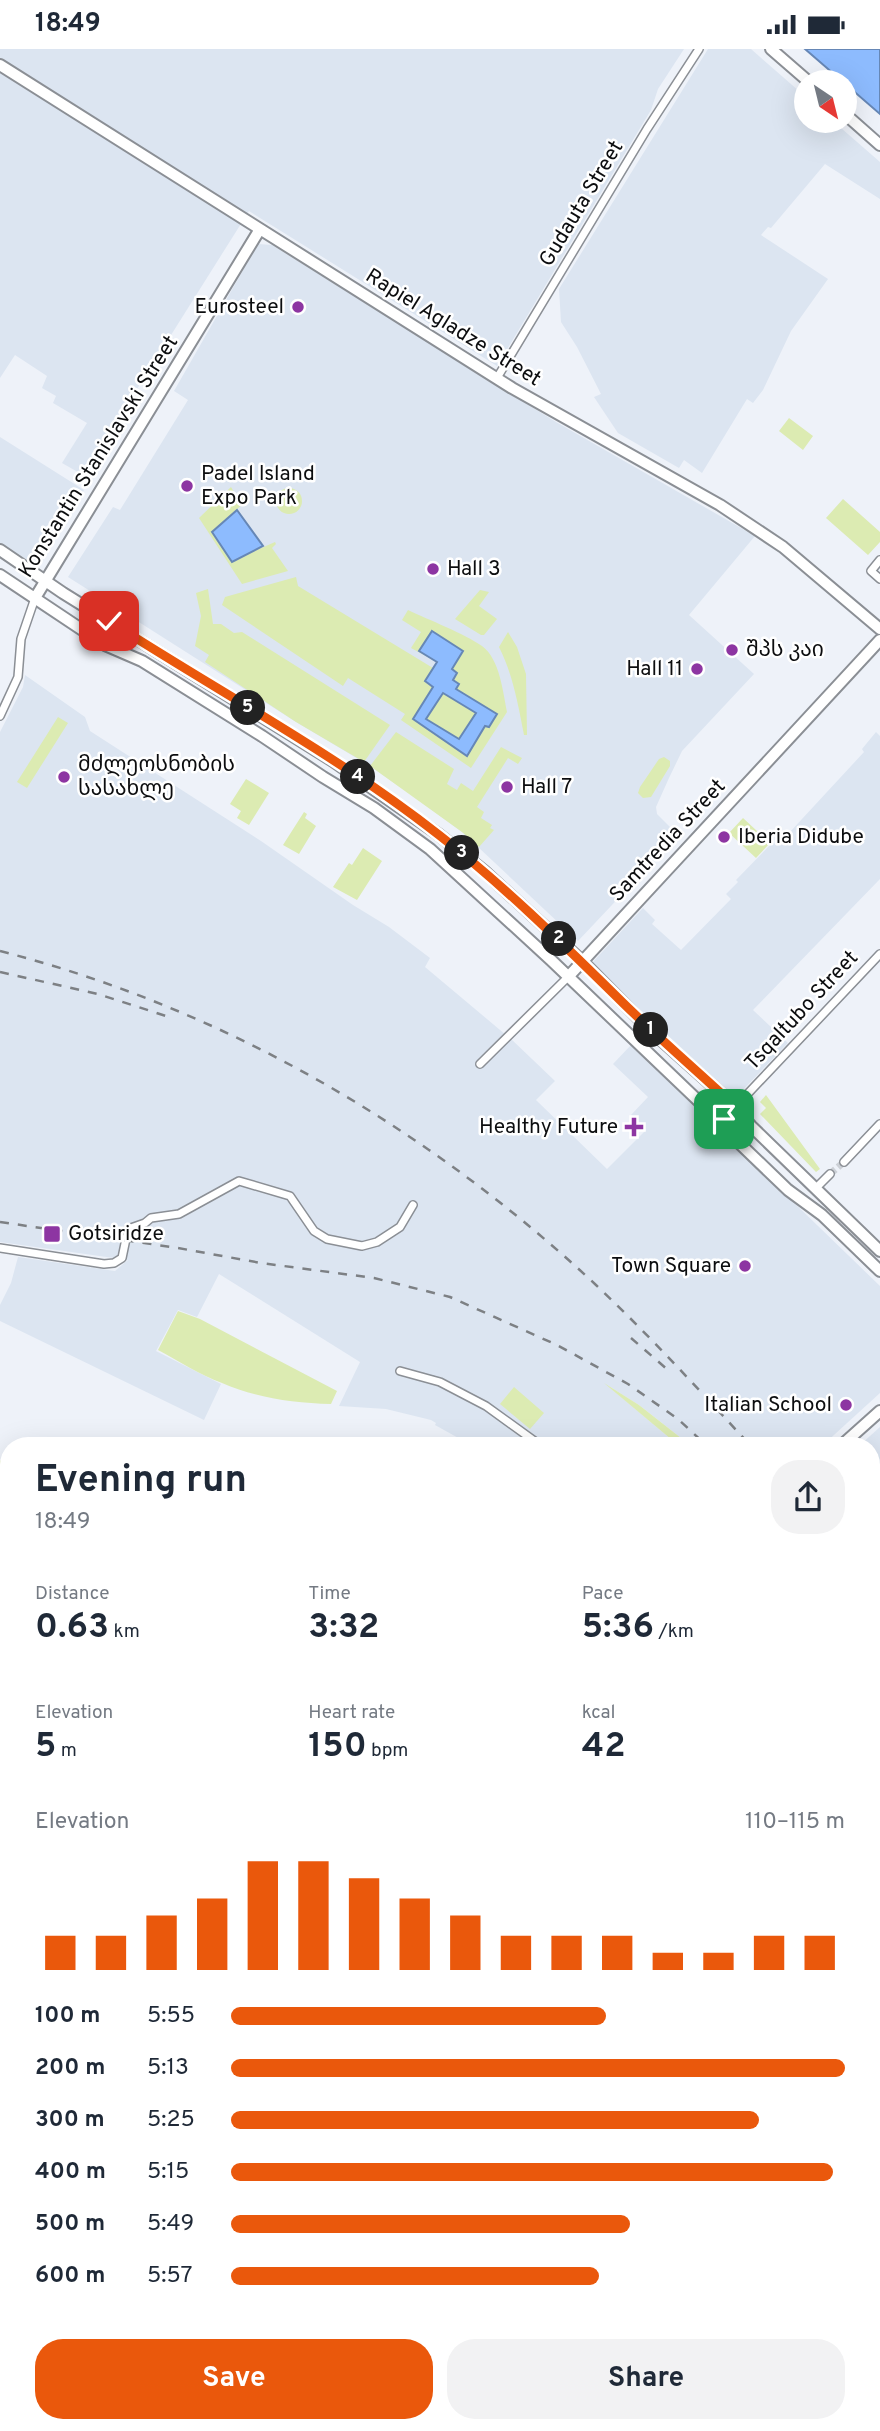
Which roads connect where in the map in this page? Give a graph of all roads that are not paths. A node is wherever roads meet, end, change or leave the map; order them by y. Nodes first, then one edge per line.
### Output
1 (699, 49) edge
2 (771, 49) edge
3 (0, 65) edge
4 (795, 70) edge
5 (858, 126) edge
6 (880, 145) edge
7 (260, 229) junction
8 (497, 378) junction
9 (0, 550) edge
10 (880, 560) edge
11 (0, 575) edge
12 (880, 579) edge
13 (46, 581) junction
14 (35, 599) junction
15 (880, 629) edge
16 (880, 640) edge
17 (0, 716) edge
18 (880, 954) edge
19 (583, 962) junction
20 (569, 977) junction
21 (480, 1064) dead end
22 (735, 1108) junction
23 (720, 1123) junction
24 (880, 1124) edge
25 (844, 1162) tunnel mouth
26 (830, 1174) tunnel mouth
27 (816, 1188) junction
28 (413, 1205) dead end
29 (0, 1248) edge
30 (880, 1251) edge
31 (880, 1271) edge
32 (400, 1371) dead end
33 (880, 1411) edge
34 (529, 1437) edge
35 (851, 1437) edge

1 - 8 street, Gudauta Street
2 - 4 main road
3 - 7 main road, Rapiel Agladze Street
5 - 6 main road
7 - 8 main road, Rapiel Agladze Street
7 - 13 main road, Konstantin Stanislavski Street
8 - 15 main road, Rapiel Agladze Street
9 - 13 main road
10 - 12 street
11 - 14 main road
13 - 14 main road, Konstantin Stanislavski Street
13 - 19 main road
14 - 17 street, Konstantin Stanislavski Street
14 - 20 main road
16 - 19 main road, Samtredia Street
18 - 22 street, Tsqaltubo Street
19 - 20 main road, Samtredia Street
19 - 22 main road
20 - 21 street, Samtredia Street
20 - 23 main road
22 - 23 street, Tsqaltubo Street
22 - 27 main road
23 - 31 main road
24 - 25 street
26 - 27 street
27 - 30 main road
28 - 29 street
32 - 34 street
33 - 35 main road

